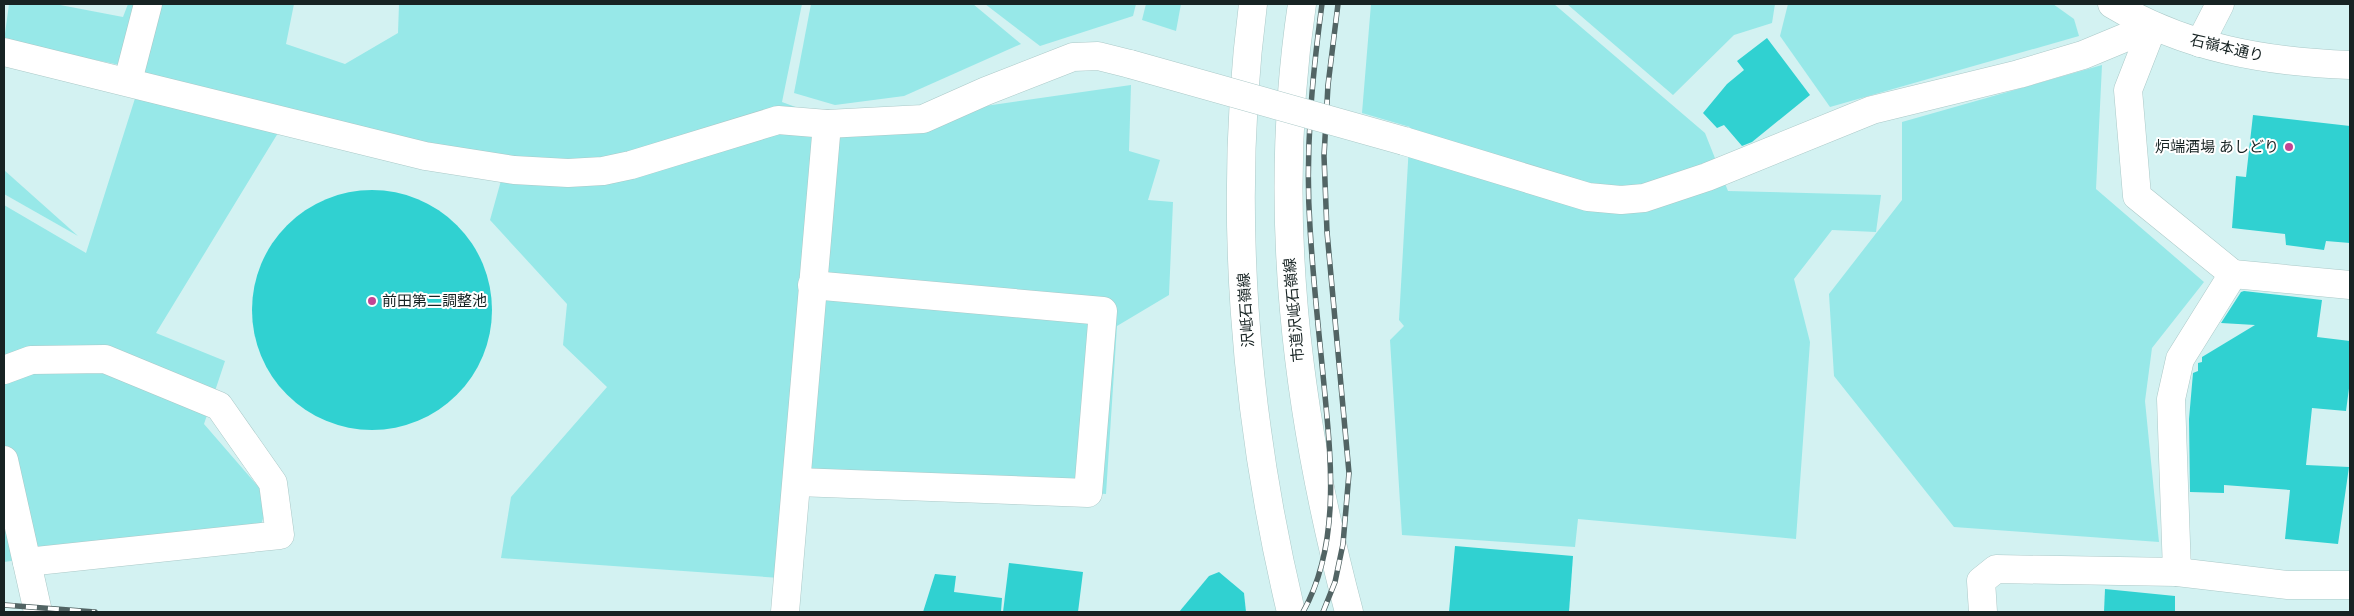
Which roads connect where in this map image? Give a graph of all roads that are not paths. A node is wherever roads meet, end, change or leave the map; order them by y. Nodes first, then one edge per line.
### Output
1 (148, 4) edge
2 (1253, 4) edge
3 (1302, 4) edge
4 (2220, 4) edge
5 (2134, 13) edge
6 (2200, 43) junction
7 (4, 52) edge
8 (2350, 65) edge
9 (128, 81) junction
10 (827, 124) junction
11 (2233, 274) junction
12 (812, 285) junction
13 (2350, 285) edge
14 (4, 370) edge
15 (5, 472) edge
16 (797, 482) junction
17 (27, 562) junction
18 (2177, 572) junction
19 (2350, 585) edge
20 (38, 612) edge
21 (785, 612) edge
22 (1292, 612) edge
23 (1349, 612) edge
24 (1983, 612) edge

1 - 9 street
2 - 22 street, 沢岻石嶺線
3 - 23 street, 市道沢岻石嶺線
4 - 6 street
5 - 6 street, 石嶺本通り
5 - 10 street, bridge
5 - 11 street
6 - 8 street, 石嶺本通り
7 - 9 street
9 - 10 street
10 - 12 street
11 - 13 street
11 - 18 street
12 - 16 street
12 - 16 street
14 - 17 street
15 - 17 street
16 - 21 street
17 - 20 street
18 - 19 street
18 - 24 street

